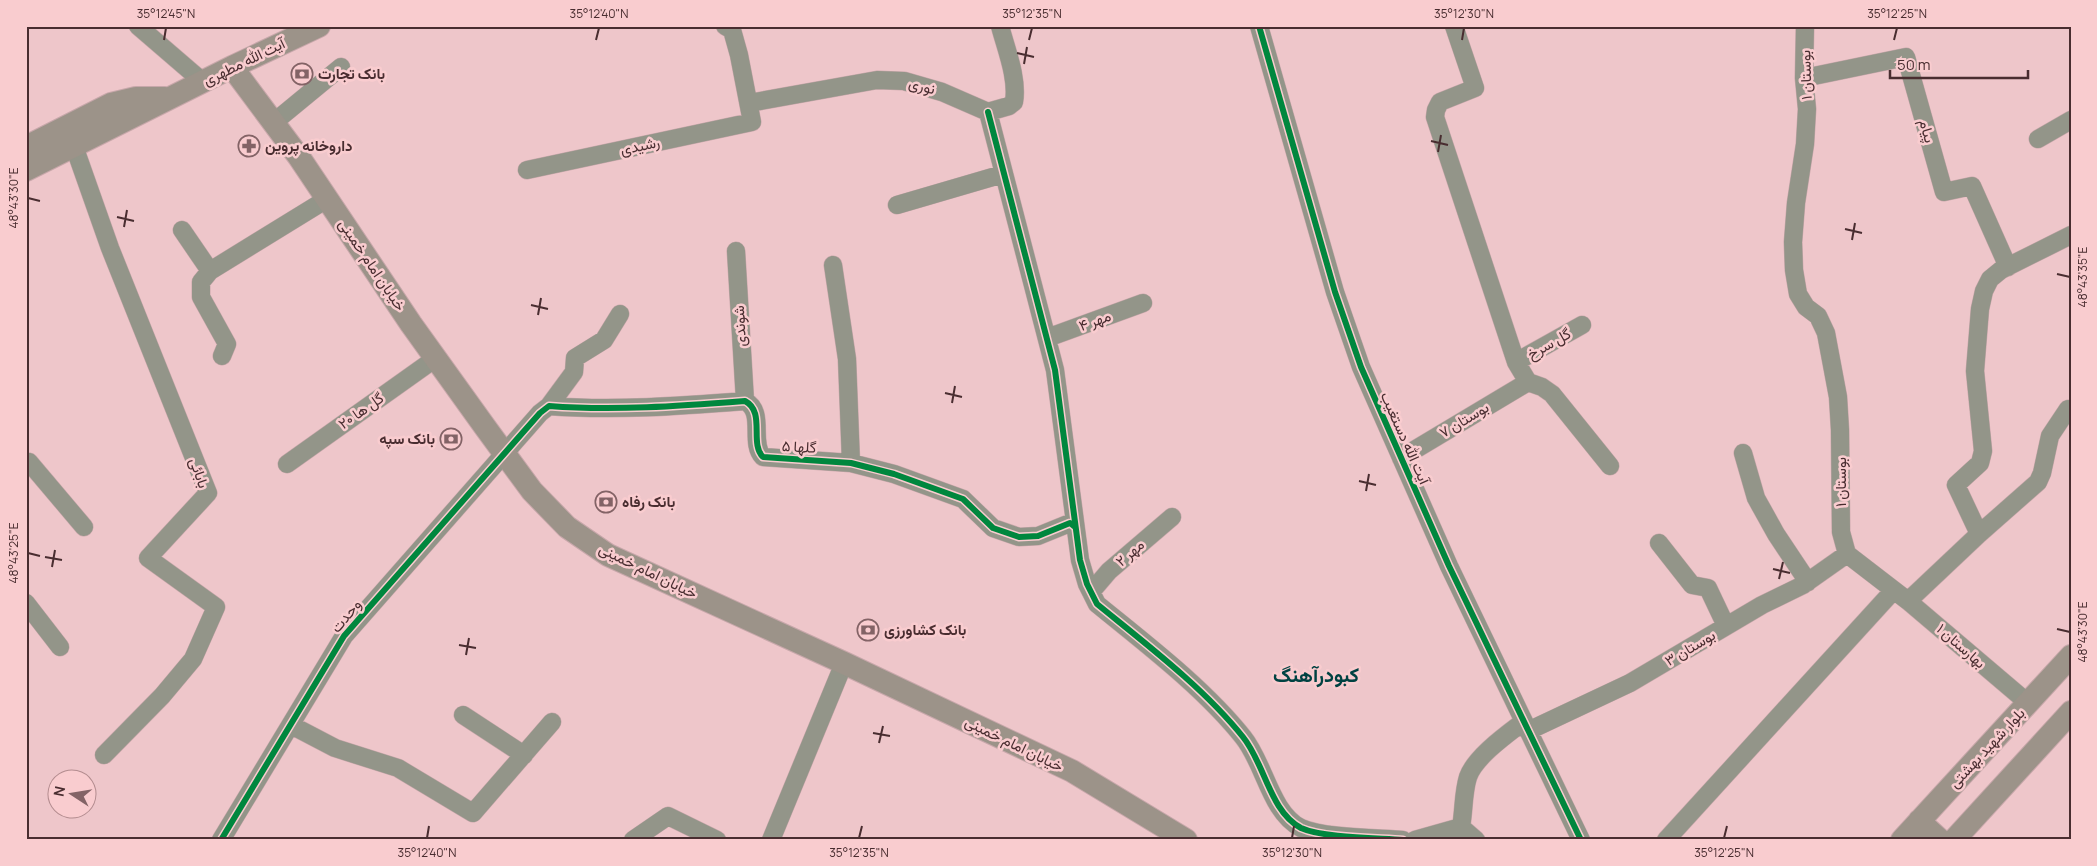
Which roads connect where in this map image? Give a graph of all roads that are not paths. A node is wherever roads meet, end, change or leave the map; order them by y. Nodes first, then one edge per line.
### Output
1 (138, 26) edge
2 (319, 26) edge
3 (725, 26) edge
4 (1000, 26) edge
5 (1259, 26) edge
6 (1454, 26) edge
7 (1805, 26) edge
8 (232, 67) junction
9 (341, 67) dead end
10 (1804, 78) junction
11 (203, 82) junction
12 (168, 99) junction
13 (749, 103) junction
14 (988, 112) junction
15 (2071, 120) edge
16 (274, 123) junction
17 (2038, 139) dead end
18 (26, 146) edge
19 (74, 146) junction
20 (26, 170) edge
21 (527, 170) dead end
22 (1003, 174) junction
23 (327, 199) junction
24 (897, 205) dead end
25 (182, 230) dead end
26 (2071, 235) edge
27 (736, 252) dead end
28 (833, 265) dead end
29 (2008, 267) junction
30 (210, 270) junction
31 (1143, 303) dead end
32 (620, 314) dead end
33 (1582, 326) dead end
34 (1047, 338) junction
35 (222, 356) dead end
36 (436, 358) junction
37 (1516, 362) junction
38 (1528, 382) junction
39 (745, 400) junction
40 (549, 406) junction
41 (2068, 409) dead end
42 (1743, 452) dead end
43 (505, 455) junction
44 (1401, 458) junction
45 (851, 462) junction
46 (26, 464) edge
47 (287, 464) dead end
48 (1610, 466) dead end
49 (1172, 517) dead end
50 (84, 527) dead end
51 (1075, 527) junction
52 (1979, 534) junction
53 (1659, 543) dead end
54 (1847, 554) junction
55 (1808, 582) junction
56 (1893, 591) junction
57 (1091, 592) junction
58 (1908, 601) junction
59 (26, 603) edge
60 (1726, 626) junction
61 (60, 647) dead end
62 (2071, 656) edge
63 (844, 663) junction
64 (2028, 704) junction
65 (2071, 712) edge
66 (463, 715) dead end
67 (552, 722) dead end
68 (291, 726) junction
69 (1525, 726) junction
70 (524, 755) junction
71 (104, 756) dead end
72 (1920, 821) junction
73 (1461, 827) junction
74 (221, 840) edge
75 (633, 840) edge
76 (718, 840) edge
77 (771, 840) edge
78 (1186, 840) edge
79 (1403, 840) edge
80 (1415, 840) edge
81 (1476, 840) edge
82 (1581, 840) edge
83 (1666, 840) edge
84 (1902, 840) edge
85 (1940, 840) edge
86 (1954, 840) edge

1 - 11 street
2 - 8 main road, آیت الله مطهری
3 - 13 street
4 - 14 street
5 - 44 street, آیت الله دستغیب
6 - 37 street
7 - 10 street, بوستان ۱
8 - 11 main road, آیت الله مطهری
8 - 16 main road, خیابان امام خمینی
9 - 16 street
10 - 29 street, پیام
10 - 54 street, بوستان ۱
11 - 12 main road, آیت الله مطهری
12 - 18 main road, آیت الله مطهری
12 - 19 main road, آیت الله مطهری
13 - 14 street, نوری
13 - 21 street, رشیدی
14 - 22 street
15 - 17 street
16 - 23 main road, خیابان امام خمینی
19 - 20 main road, آیت الله مطهری
19 - 71 street, بابائی
22 - 24 street
22 - 34 street
23 - 30 street
23 - 36 main road, خیابان امام خمینی
25 - 30 street
26 - 29 street
27 - 39 street, شوندی
28 - 45 street
29 - 52 street
30 - 35 street
31 - 34 street, مهر ۴
32 - 40 street
33 - 37 street, گل سرخ
34 - 51 street
36 - 43 main road, خیابان امام خمینی
36 - 47 street, گل ها ۲۰
37 - 38 street
38 - 44 street, بوستان ۷
38 - 48 street
39 - 40 street
39 - 45 street, گلها ۵
40 - 43 street
41 - 52 street
42 - 55 street
43 - 63 main road, خیابان امام خمینی
43 - 68 street, وحدت
44 - 69 street, آیت الله دستغیب
45 - 51 street, گلها ۵
46 - 50 street
49 - 57 street, مهر ۲
51 - 57 street
52 - 58 street
53 - 60 street
54 - 55 street, بوستان ۳
54 - 56 street
55 - 60 street, بوستان ۳
56 - 58 street, بهارستان ۱
56 - 83 street
57 - 79 street
58 - 64 street, بهارستان ۱
59 - 61 street
60 - 69 street, بوستان ۳
62 - 64 main road, بلوار شهید بهشتی
63 - 77 street
63 - 78 main road, خیابان امام خمینی
64 - 72 main road, بلوار شهید بهشتی
65 - 86 main road
66 - 70 street
67 - 70 street
68 - 70 street
68 - 74 street, وحدت
69 - 73 street, بوستان ۳
69 - 82 street, آیت الله دستغیب
72 - 84 main road, بلوار شهید بهشتی
72 - 85 main road
73 - 80 street
73 - 81 street
75 - 76 street

